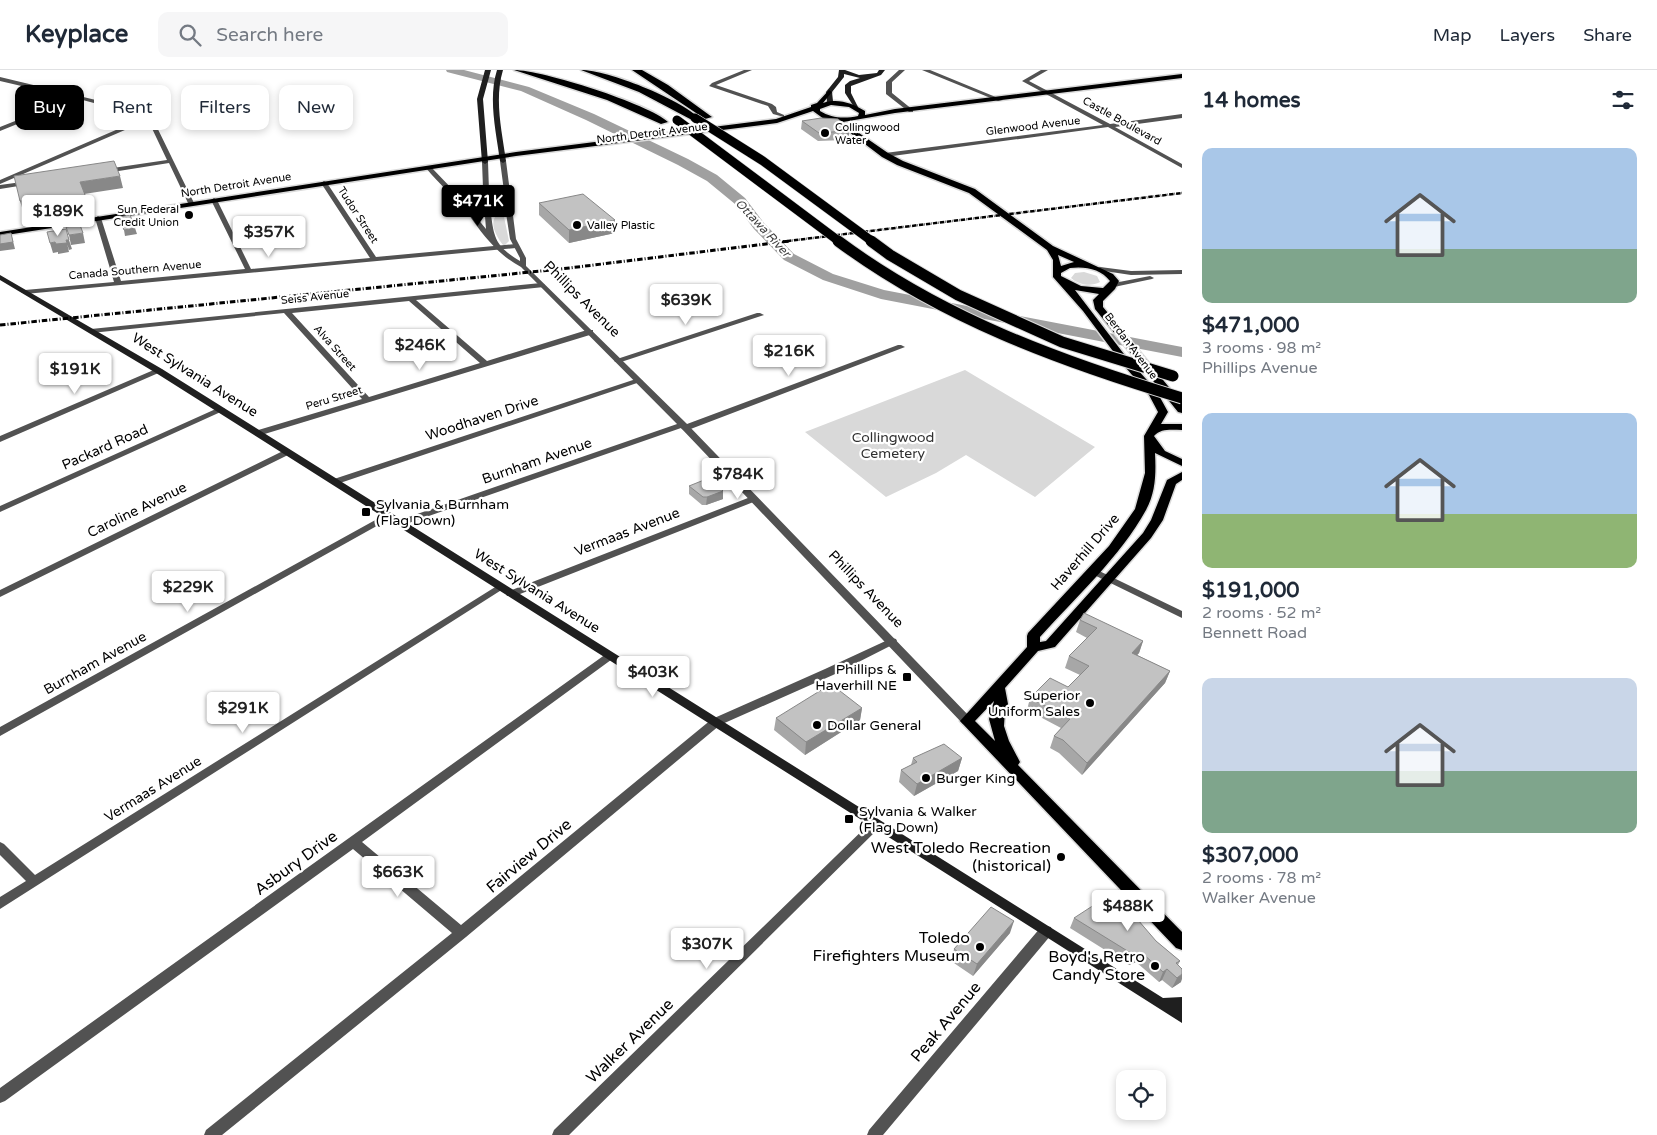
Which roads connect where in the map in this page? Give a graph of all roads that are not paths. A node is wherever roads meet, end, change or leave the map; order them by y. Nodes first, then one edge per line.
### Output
1 (488, 70) edge
2 (518, 70) edge
3 (636, 70) edge
4 (730, 70) edge
5 (749, 70) edge
6 (842, 70) edge
7 (882, 70) edge
8 (902, 70) edge
9 (925, 70) edge
10 (1045, 70) edge
11 (499, 71) edge
12 (582, 73) edge
13 (741, 73) junction
14 (874, 76) junction
15 (1182, 76) edge
16 (0, 79) edge
17 (8, 81) junction
18 (0, 84) edge
19 (24, 85) edge
20 (603, 85) dead end
21 (829, 92) junction
22 (1051, 94) junction
23 (630, 96) dead end
24 (1000, 100) junction
25 (827, 104) junction
26 (857, 106) junction
27 (817, 108) junction
28 (911, 110) junction
29 (895, 112) junction
30 (782, 116) junction
31 (1182, 116) edge
32 (860, 117) junction
33 (832, 119) junction
34 (820, 122) edge
35 (15, 123) edge
36 (763, 123) junction
37 (844, 125) junction
38 (1111, 126) junction
39 (0, 129) edge
40 (120, 130) edge
41 (156, 130) edge
42 (895, 154) junction
43 (885, 155) junction
44 (1182, 158) edge
45 (503, 159) junction
46 (1170, 159) junction
47 (171, 161) junction
48 (485, 161) junction
49 (763, 161) junction
50 (1182, 166) edge
51 (429, 168) junction
52 (95, 173) edge
53 (940, 178) junction
54 (0, 182) edge
55 (38, 182) edge
56 (324, 183) junction
57 (0, 187) edge
58 (486, 191) junction
59 (507, 193) junction
60 (453, 194) junction
61 (214, 200) junction
62 (191, 203) junction
63 (509, 211) junction
64 (488, 212) junction
65 (98, 218) junction
66 (811, 220) junction
67 (0, 234) edge
68 (491, 238) junction
69 (516, 246) junction
70 (500, 248) junction
71 (1050, 248) junction
72 (374, 259) junction
73 (523, 266) junction
74 (1095, 268) junction
75 (249, 271) junction
76 (1182, 272) edge
77 (1182, 276) edge
78 (0, 277) edge
79 (1058, 277) junction
80 (118, 283) junction
81 (541, 285) junction
82 (1112, 286) junction
83 (25, 292) junction
84 (411, 299) junction
85 (286, 312) junction
86 (760, 315) dead end
87 (92, 331) junction
88 (590, 332) junction
89 (901, 347) dead end
90 (618, 360) junction
91 (485, 363) junction
92 (159, 372) junction
93 (1178, 377) edge
94 (639, 381) junction
95 (1182, 398) edge
96 (367, 399) junction
97 (221, 410) junction
98 (1182, 410) edge
99 (684, 426) junction
100 (1182, 427) edge
101 (258, 433) junction
102 (1151, 436) junction
103 (0, 439) edge
104 (287, 452) junction
105 (1182, 463) edge
106 (1182, 475) edge
107 (334, 482) junction
108 (753, 499) junction
109 (0, 509) edge
110 (388, 516) junction
111 (400, 523) junction
112 (1090, 575) junction
113 (1109, 578) junction
114 (500, 587) junction
115 (0, 594) edge
116 (511, 594) junction
117 (1182, 615) edge
118 (892, 641) junction
119 (1034, 648) junction
120 (610, 657) junction
121 (998, 687) junction
122 (967, 721) junction
123 (716, 722) junction
124 (0, 732) edge
125 (1020, 776) junction
126 (876, 824) junction
127 (354, 842) junction
128 (0, 847) edge
129 (34, 882) junction
130 (0, 904) edge
131 (1046, 931) junction
132 (461, 933) junction
133 (1181, 943) edge
134 (1160, 1003) junction
135 (1182, 1003) edge
136 (1182, 1017) edge
137 (0, 1096) edge
138 (210, 1135) edge
139 (559, 1135) edge
140 (874, 1135) edge

1 - 48 main road
2 - 66 highway, bridge
3 - 49 highway, bridge
4 - 13 street
5 - 13 street
6 - 14 main road
6 - 21 main road
7 - 14 main road
8 - 28 street
9 - 24 street
10 - 22 street, Castle Boulevard
11 - 45 main road, Phillips Avenue
12 - 20 highway
12 - 49 highway, bridge
13 - 30 street
14 - 26 main road
15 - 22 main road
16 - 17 street
17 - 18 street
17 - 19 street
21 - 25 main road
21 - 30 main road
22 - 24 main road
22 - 38 street, Castle Boulevard
23 - 66 highway, bridge
24 - 28 main road
25 - 26 main road
25 - 27 main road, North Detroit Avenue
26 - 29 main road
26 - 32 main road
27 - 33 main road
27 - 36 main road, North Detroit Avenue
28 - 29 main road
29 - 32 main road
30 - 36 main road
31 - 38 street, Glenwood Avenue
32 - 33 main road, North Detroit Avenue
32 - 42 main road
33 - 37 main road
33 - 45 main road, North Detroit Avenue
34 - 37 main road
35 - 39 street
36 - 45 main road, North Detroit Avenue
37 - 43 main road
38 - 42 street, Glenwood Avenue
38 - 46 street, Castle Boulevard
40 - 54 street
41 - 47 street
42 - 43 street, Glenwood Avenue
42 - 53 main road
43 - 53 main road
44 - 46 street
45 - 48 main road, North Detroit Avenue
45 - 59 street, Phillips Avenue
46 - 50 street, Castle Boulevard
47 - 52 street
47 - 62 street
48 - 51 main road, North Detroit Avenue
48 - 58 street
49 - 93 highway, bridge
51 - 56 main road, North Detroit Avenue
51 - 60 street, Phillips Avenue
53 - 71 main road
55 - 57 street
56 - 61 main road, North Detroit Avenue
56 - 72 street, Tudor Street
58 - 59 street
58 - 60 street
58 - 64 street
59 - 63 street, Phillips Avenue
60 - 68 street, Phillips Avenue
61 - 62 main road, North Detroit Avenue
61 - 75 street
62 - 65 main road, North Detroit Avenue
63 - 64 street
63 - 69 street, Phillips Avenue
64 - 68 street
65 - 67 main road, North Detroit Avenue
65 - 80 street
66 - 95 highway, bridge
68 - 70 street, Phillips Avenue
69 - 70 street, Canada Southern Avenue
69 - 73 street, Phillips Avenue
70 - 72 street, Canada Southern Avenue
70 - 73 street, Phillips Avenue
71 - 74 main road
71 - 79 main road
72 - 75 street, Canada Southern Avenue
73 - 81 street, Phillips Avenue
74 - 76 street
74 - 79 main road
74 - 82 main road
75 - 80 street, Canada Southern Avenue
77 - 82 street
78 - 83 main road, West Sylvania Avenue
79 - 82 main road
79 - 102 main road, Berdan Avenue
80 - 83 street, Canada Southern Avenue
81 - 84 street, Seiss Avenue
81 - 88 street, Phillips Avenue
82 - 98 main road, Berdan Avenue
83 - 87 main road, West Sylvania Avenue
84 - 85 street, Seiss Avenue
84 - 91 street
85 - 87 street, Seiss Avenue
85 - 96 street, Alva Street
86 - 90 street
87 - 92 main road, West Sylvania Avenue
88 - 90 street, Phillips Avenue
88 - 91 street, Peru Street
89 - 99 street, Burnham Avenue
90 - 94 street, Phillips Avenue
91 - 96 street, Peru Street
92 - 97 main road, West Sylvania Avenue
92 - 103 street
94 - 99 street, Phillips Avenue
94 - 107 street, Woodhaven Drive
96 - 101 street, Peru Street
97 - 101 main road, West Sylvania Avenue
97 - 109 street, Packard Road
99 - 108 street, Phillips Avenue
99 - 111 street, Burnham Avenue
100 - 102 main road
101 - 104 main road, West Sylvania Avenue
102 - 105 main road
102 - 112 main road, Haverhill Drive
104 - 107 main road, West Sylvania Avenue
104 - 115 street, Caroline Avenue
106 - 113 main road, Haverhill Drive
107 - 110 main road, West Sylvania Avenue
108 - 116 street, Vermaas Avenue
108 - 118 street, Phillips Avenue
110 - 111 main road, West Sylvania Avenue
110 - 124 street, Burnham Avenue
111 - 114 main road, West Sylvania Avenue
112 - 113 street
112 - 119 main road, Haverhill Drive
113 - 117 street
113 - 119 main road, Haverhill Drive
114 - 116 main road, West Sylvania Avenue
114 - 129 street, Vermaas Avenue
116 - 120 main road, West Sylvania Avenue
118 - 122 street, Phillips Avenue
118 - 123 street, Fairview Drive
119 - 121 main road, Haverhill Drive
120 - 123 main road, West Sylvania Avenue
120 - 127 street, Asbury Drive
121 - 122 main road, Haverhill Drive
121 - 125 main road
122 - 125 main road, Phillips Avenue
123 - 126 main road, West Sylvania Avenue
123 - 132 street, Fairview Drive
125 - 133 main road, Phillips Avenue
126 - 131 main road, West Sylvania Avenue
126 - 139 street, Walker Avenue
127 - 132 street
127 - 137 street, Asbury Drive
128 - 129 street
129 - 130 street, Vermaas Avenue
131 - 134 main road, West Sylvania Avenue
131 - 140 street, Peak Avenue
132 - 138 street, Fairview Drive
134 - 135 main road
134 - 136 main road, West Sylvania Avenue

